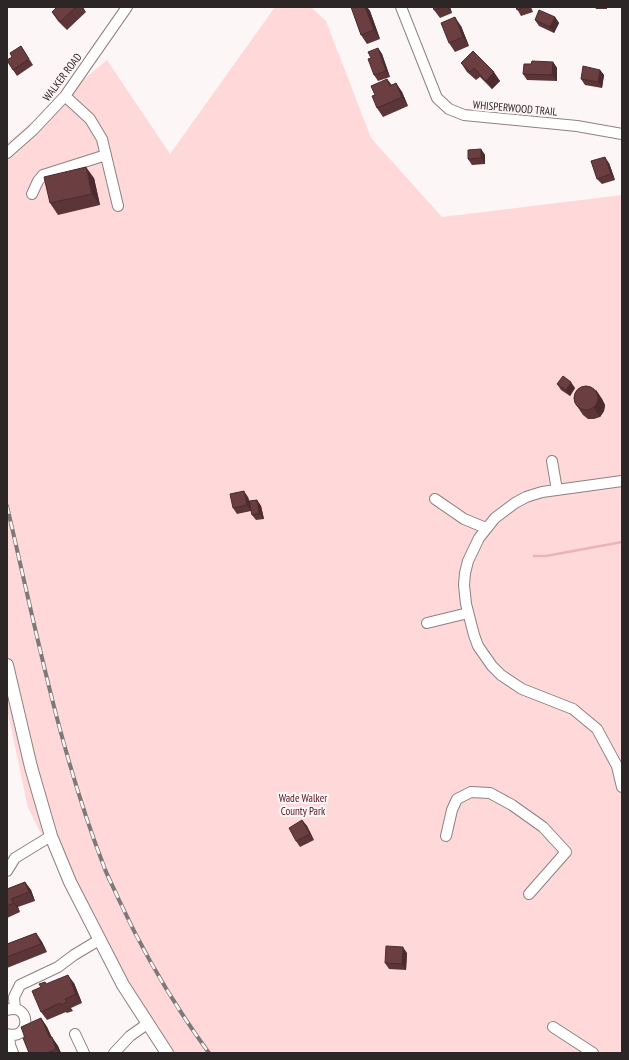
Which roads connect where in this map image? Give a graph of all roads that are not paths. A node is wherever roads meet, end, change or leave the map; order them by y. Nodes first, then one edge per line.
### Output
1 (127, 7) edge
2 (401, 7) edge
3 (65, 96) junction
4 (622, 134) edge
5 (7, 153) edge
6 (106, 155) junction
7 (32, 194) dead end
8 (118, 206) dead end
9 (552, 461) dead end
10 (622, 481) edge
11 (557, 490) junction
12 (434, 499) dead end
13 (486, 528) junction
14 (468, 613) junction
15 (427, 623) dead end
16 (7, 665) edge
17 (622, 787) edge
18 (52, 836) junction
19 (446, 836) dead end
20 (7, 871) edge
21 (529, 894) dead end
22 (99, 940) junction
23 (11, 1009) edge
24 (147, 1024) junction
25 (553, 1027) dead end
26 (75, 1034) dead end
27 (8, 1035) edge
28 (13, 1053) edge
29 (84, 1053) edge
30 (114, 1053) edge
31 (167, 1053) edge
32 (593, 1053) edge

1 - 3 street, WALKER ROAD
2 - 4 street, WHISPERWOOD TRAIL
3 - 5 street, WALKER ROAD
3 - 6 street
6 - 7 street
6 - 8 street
9 - 11 street
10 - 11 street
11 - 13 street
12 - 13 street
13 - 14 street
14 - 15 street
14 - 17 street
16 - 18 main road
18 - 20 street
18 - 22 main road
19 - 21 street
22 - 23 street
22 - 24 main road
23 - 27 street
24 - 30 street
24 - 31 main road
25 - 32 street
26 - 29 street
27 - 28 street

